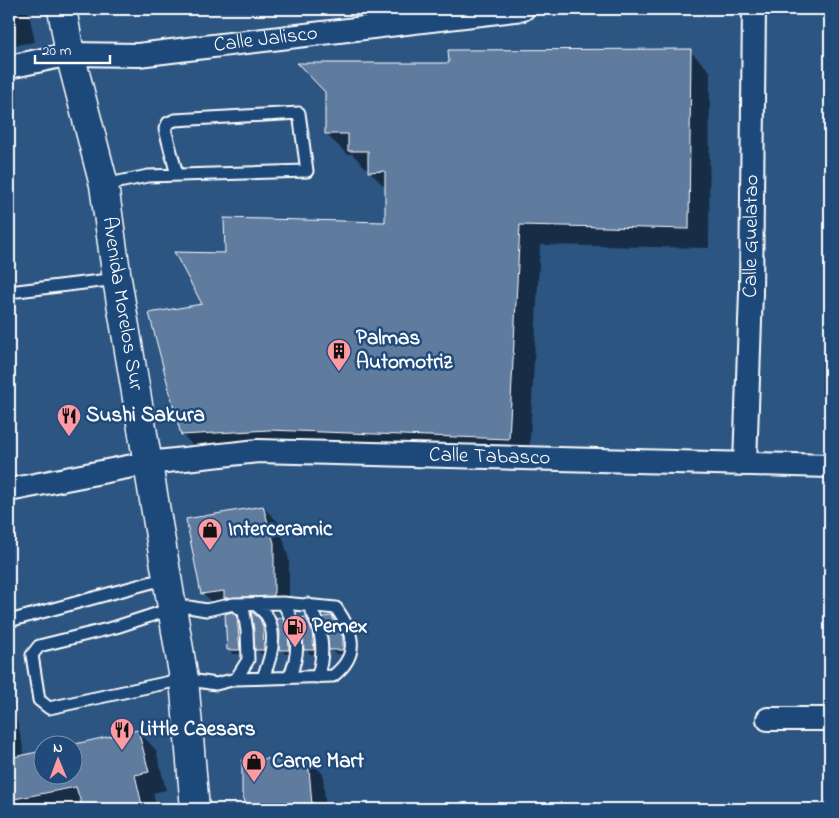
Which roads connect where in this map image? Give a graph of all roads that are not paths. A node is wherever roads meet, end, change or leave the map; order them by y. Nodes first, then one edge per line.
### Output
1 (62, 9) edge
2 (523, 9) edge
3 (754, 9) edge
4 (70, 54) junction
5 (9, 67) edge
6 (177, 175) junction
7 (104, 185) junction
8 (117, 280) junction
9 (9, 292) edge
10 (148, 462) junction
11 (745, 464) junction
12 (830, 466) edge
13 (9, 490) edge
14 (167, 578) junction
15 (283, 603) junction
16 (234, 604) junction
17 (255, 604) junction
18 (307, 604) junction
19 (171, 609) junction
20 (9, 621) edge
21 (263, 677) junction
22 (289, 677) junction
23 (317, 677) junction
24 (236, 678) junction
25 (184, 679) junction
26 (768, 719) dead end
27 (830, 719) edge
28 (195, 809) edge

1 - 4 main road, Avenida Morelos Sur
2 - 4 street, Calle Jalisco
3 - 11 street, Calle Guelatao
4 - 5 street, Calle Jalisco
4 - 7 main road, Avenida Morelos Sur
6 - 6 lane
6 - 7 lane
7 - 8 main road, Avenida Morelos Sur
8 - 9 lane
8 - 10 main road, Avenida Morelos Sur
10 - 11 street, Calle Tabasco
10 - 13 street, Calle Tabasco
10 - 14 main road, Avenida Morelos Sur
11 - 12 street, Calle Tabasco
14 - 19 main road, Avenida Morelos Sur
14 - 20 lane
15 - 17 lane
15 - 18 lane
15 - 22 lane
16 - 17 lane
16 - 19 lane
16 - 24 lane
17 - 21 lane
18 - 23 lane
18 - 23 lane
19 - 25 main road, Avenida Morelos Sur
19 - 25 lane
21 - 22 lane
21 - 24 lane
22 - 23 lane
24 - 25 lane
25 - 28 main road, Avenida Morelos Sur
26 - 27 street

